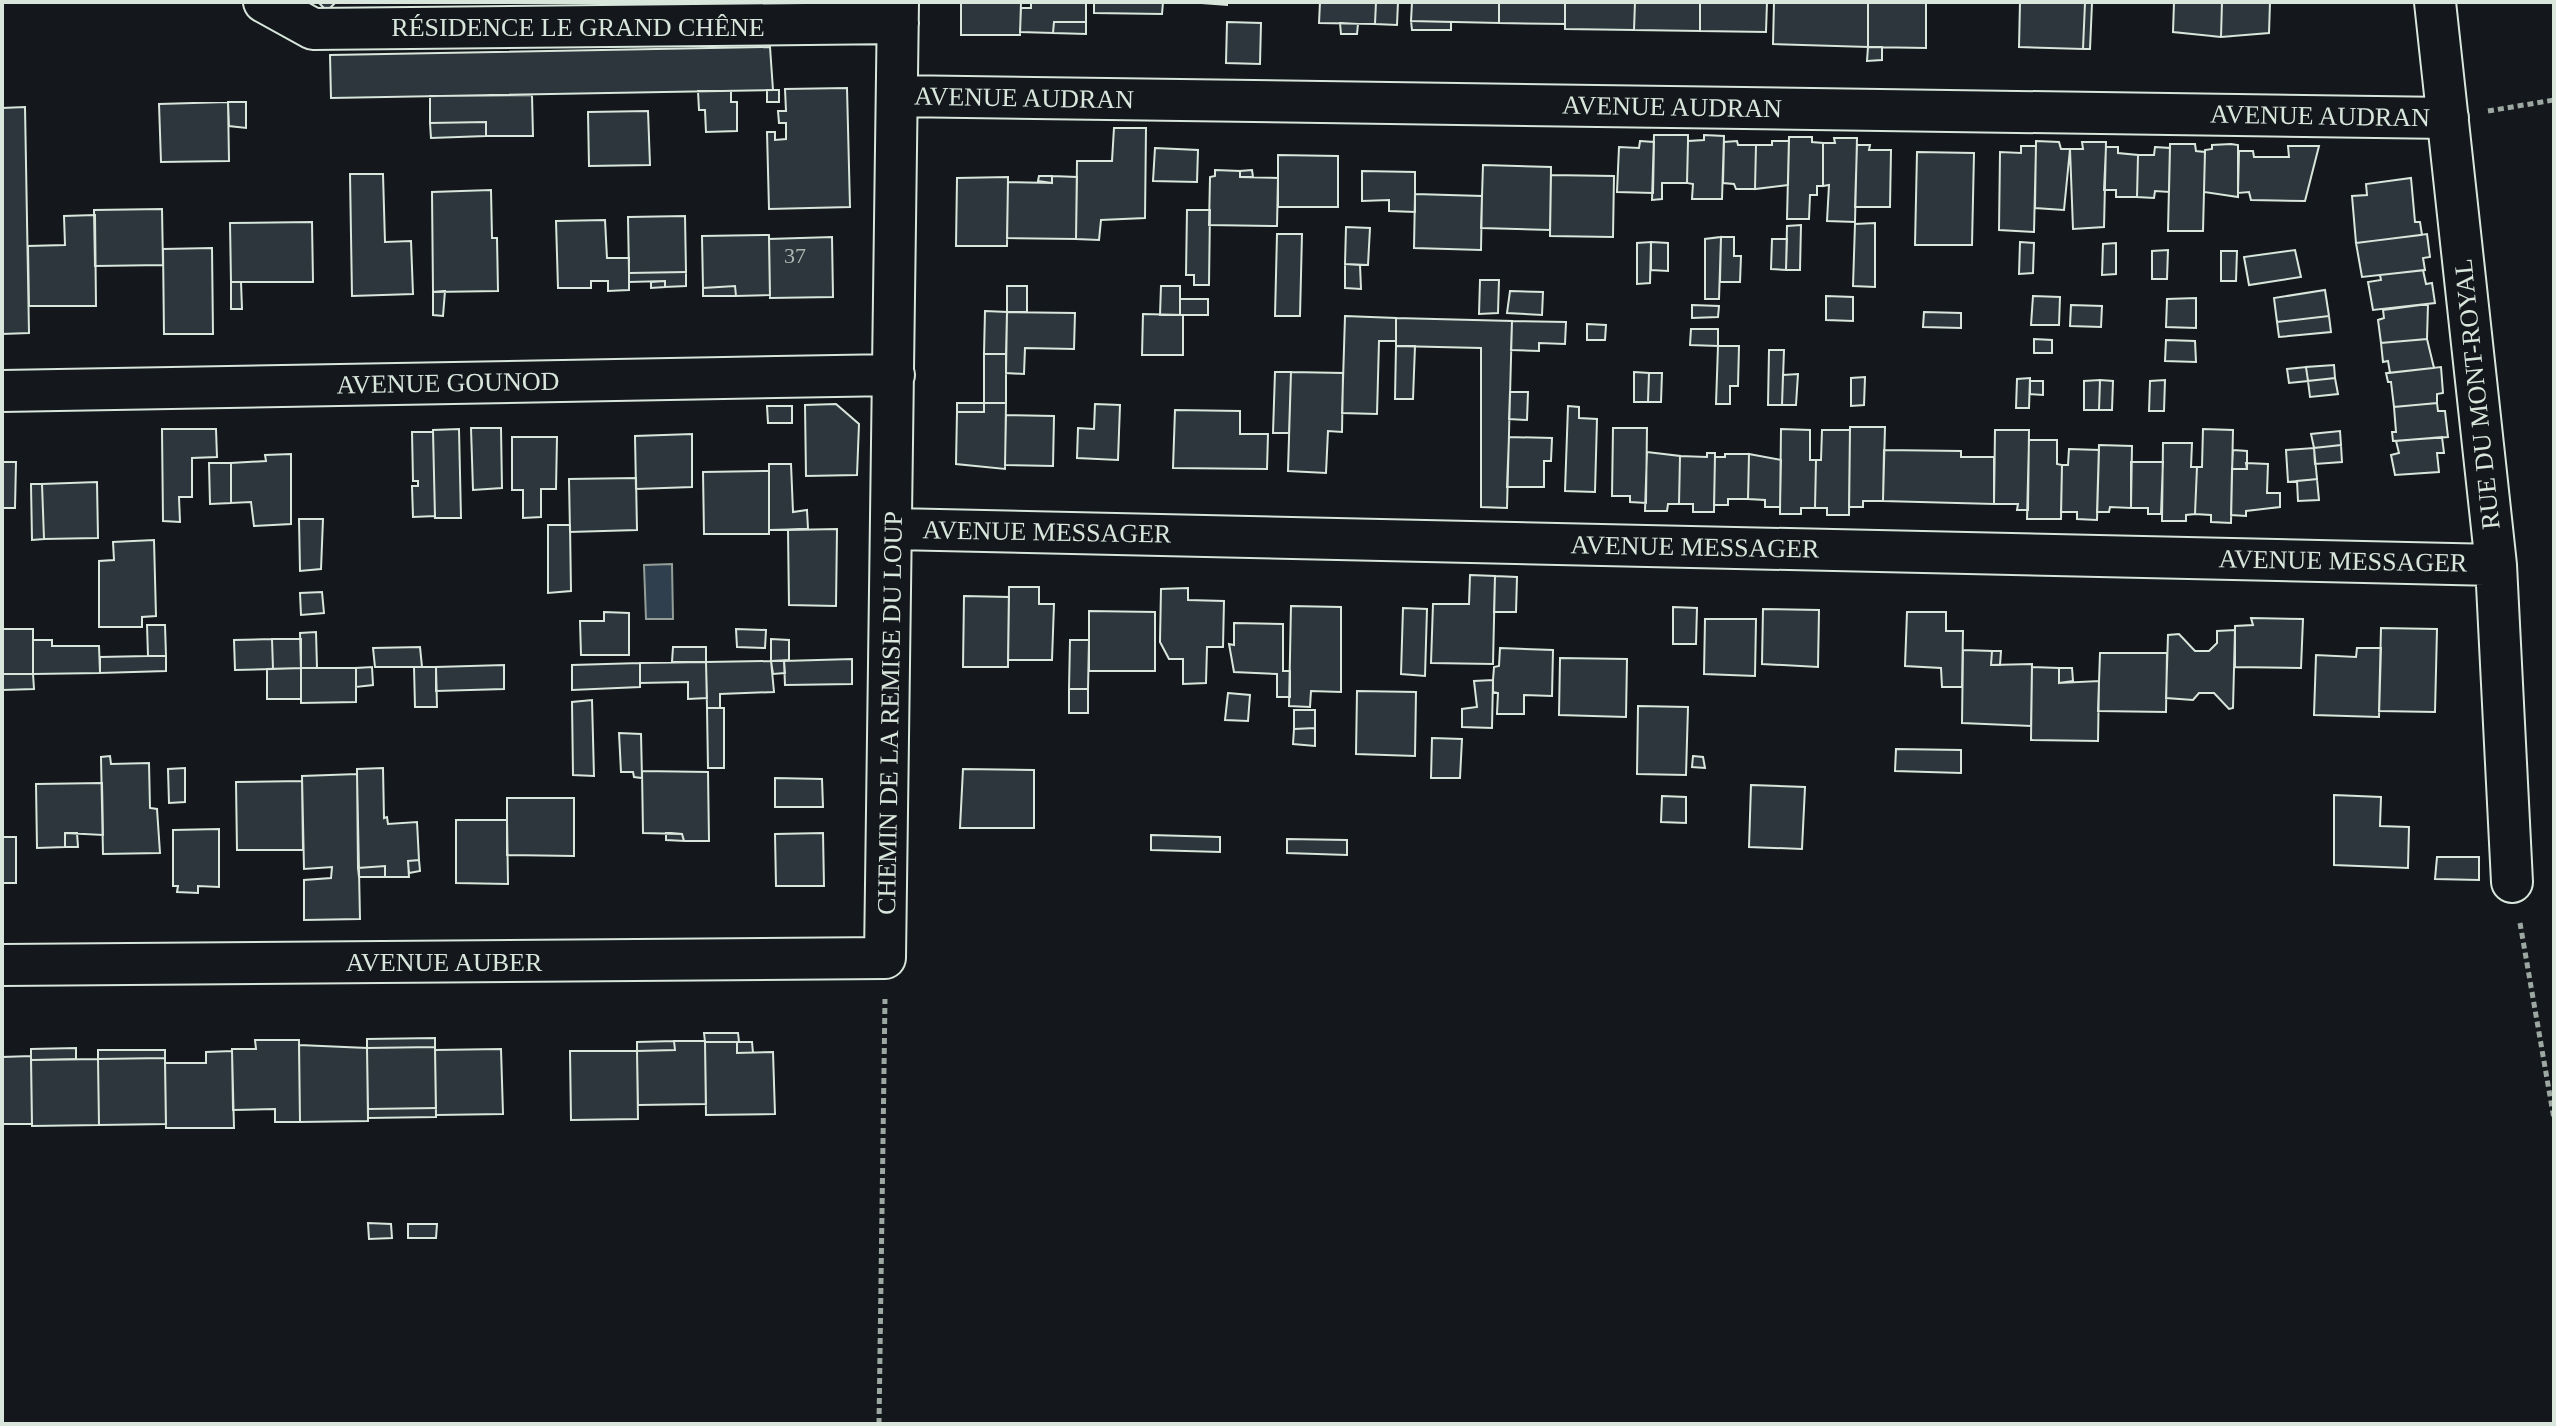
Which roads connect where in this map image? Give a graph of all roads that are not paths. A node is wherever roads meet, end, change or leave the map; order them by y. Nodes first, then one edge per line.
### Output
1 (264, 2) edge
2 (2435, 2) edge
3 (898, 13) edge
4 (897, 96) junction
5 (2448, 118) junction
6 (894, 375) junction
7 (2, 391) edge
8 (894, 529) junction
9 (2496, 565) junction
10 (2512, 882) road end
11 (885, 958) joint
12 (2, 965) edge

1 - 3 street, RÉSIDENCE LE GRAND CHÊNE
2 - 5 street, RUE DU MONT-ROYAL
3 - 4 street, CHEMIN DE LA REMISE DU LOUP
4 - 5 street, AVENUE AUDRAN
4 - 6 street, CHEMIN DE LA REMISE DU LOUP
5 - 9 street, RUE DU MONT-ROYAL
6 - 7 street, AVENUE GOUNOD
6 - 8 street, CHEMIN DE LA REMISE DU LOUP
8 - 9 street, AVENUE MESSAGER
8 - 11 street, CHEMIN DE LA REMISE DU LOUP
9 - 10 street, RUE DU MONT-ROYAL
11 - 12 street, AVENUE AUBER

